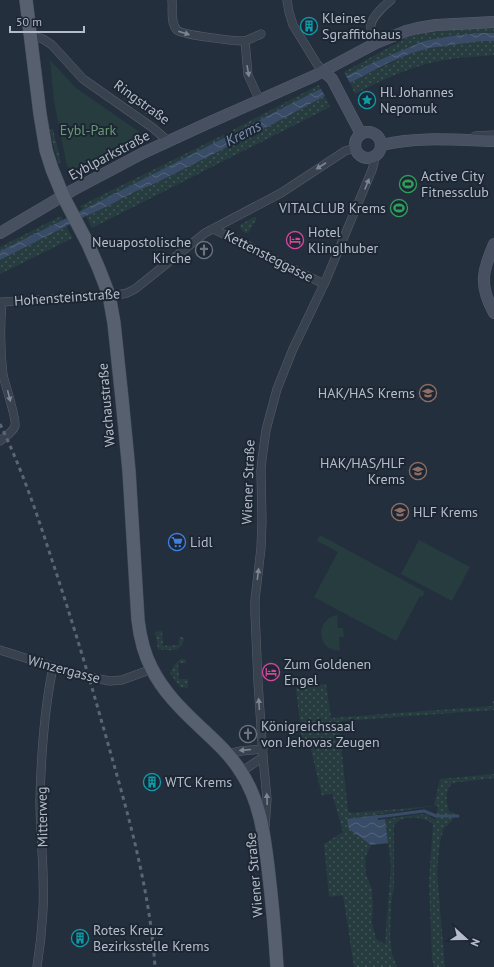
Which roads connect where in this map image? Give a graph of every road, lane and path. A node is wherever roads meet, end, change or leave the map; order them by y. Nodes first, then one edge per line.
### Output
1 (26, 0) edge
2 (172, 0) edge
3 (287, 0) edge
4 (391, 0) edge
5 (494, 22) edge
6 (261, 34) dead end
7 (30, 35) junction
8 (245, 41) junction
9 (376, 43) junction
10 (323, 71) junction
11 (259, 99) junction
12 (362, 134) junction
13 (494, 135) edge
14 (463, 140) junction
15 (168, 141) junction
16 (494, 141) edge
17 (382, 145) junction
18 (355, 148) junction
19 (374, 157) junction
20 (63, 196) junction
21 (213, 229) junction
22 (0, 233) edge
23 (494, 244) edge
24 (324, 284) junction
25 (108, 295) junction
26 (494, 313) edge
27 (0, 441) edge
28 (0, 650) edge
29 (53, 667) junction
30 (152, 669) junction
31 (263, 753) junction
32 (228, 754) junction
33 (241, 772) junction
34 (264, 838) junction
35 (37, 967) edge
36 (277, 967) edge

1 - 7 main road
2 -> 8 street
3 - 10 street
4 - 9 street
5 - 9 main road, Ringstraße
6 - 8 street
7 - 15 street, Ringstraße
7 - 20 main road, Wachaustraße
8 -> 11 street
9 - 10 main road, Ringstraße
10 - 11 main road, Ringstraße
10 - 12 main road
11 - 15 main road, Ringstraße
12 - 17 main road
12 - 18 main road
13 - 14 street
14 - 16 main road
14 - 17 main road
15 - 20 main road, Eyblparkstraße
17 - 19 main road, Wiener Straße
18 - 19 main road
18 -> 21 street, Hohensteinstraße
24 -> 19 street, Wiener Straße
20 - 22 main road, Eyblparkstraße
20 - 25 main road, Wachaustraße
21 - 24 street, Kettensteggasse
21 - 25 street, Hohensteinstraße
23 - 26 main road
31 -> 24 street, Wiener Straße
25 -> 27 street, Hohensteinstraße
25 - 30 main road, Wachaustraße
28 - 29 street, Winzergasse
29 - 30 street, Winzergasse
29 - 35 street, Mitterweg
30 - 32 main road, Wachaustraße
31 -> 32 street
31 - 33 street
34 -> 31 street, Wiener Straße
32 - 33 main road, Wachaustraße
33 - 34 main road, Wachaustraße
34 - 36 main road, Wiener Straße

